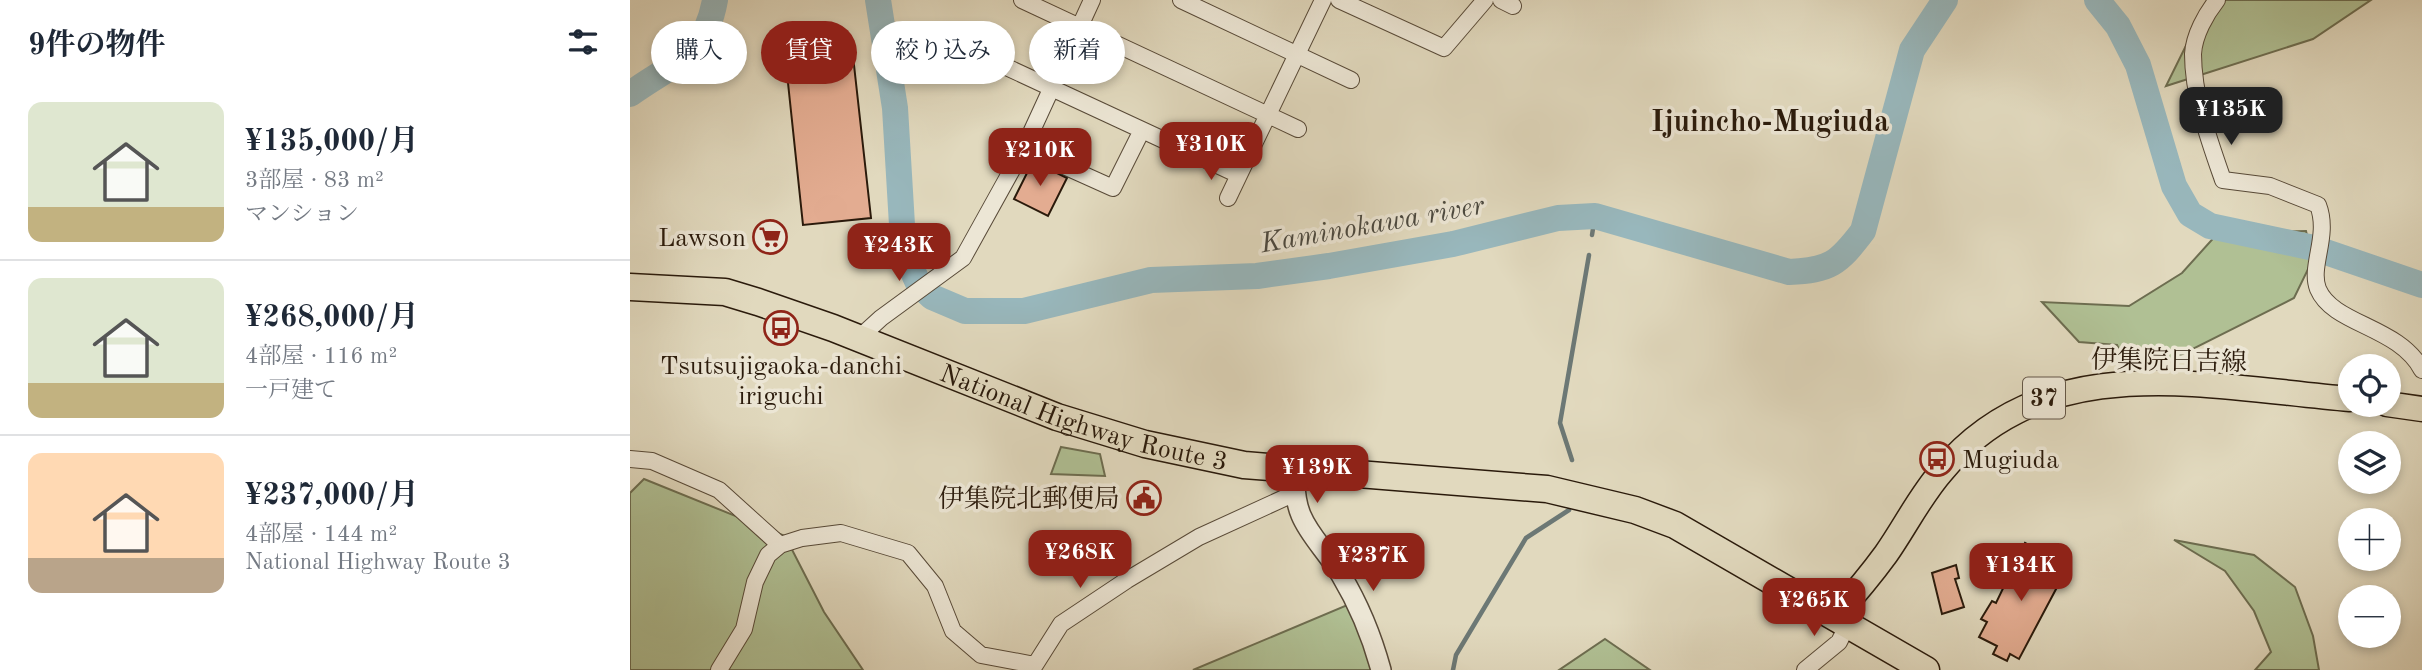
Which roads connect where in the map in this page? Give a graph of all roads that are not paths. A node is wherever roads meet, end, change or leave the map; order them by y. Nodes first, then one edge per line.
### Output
1 (1022, 0) edge
2 (1092, 0) edge
3 (1181, 0) edge
4 (1223, 0) edge
5 (1323, 0) edge
6 (1339, 0) edge
7 (1485, 0) edge
8 (2217, 0) edge
9 (1215, 16) junction
10 (1067, 21) edge
11 (1083, 21) edge
12 (1125, 48) edge
13 (1298, 53) junction
14 (1015, 71) edge
15 (1351, 80) dead end
16 (1052, 84) edge
17 (1050, 87) junction
18 (1269, 114) junction
19 (1298, 129) dead end
20 (1142, 130) junction
21 (1024, 148) junction
22 (1239, 175) junction
23 (1228, 198) dead end
24 (630, 287) edge
25 (858, 339) junction
26 (2422, 370) edge
27 (2338, 398) edge
28 (2401, 406) edge
29 (2422, 409) edge
30 (630, 458) edge
31 (1295, 482) junction
32 (780, 545) junction
33 (1842, 620) junction
34 (1895, 661) edge
35 (719, 670) edge
36 (1381, 670) edge
37 (1805, 670) edge
38 (1926, 670) edge

1 - 10 street
2 - 11 street
3 - 9 street
4 - 9 street
5 - 13 street
6 - 7 street
8 - 26 street
9 - 13 street
12 - 18 street
13 - 15 street
13 - 18 street
14 - 17 street
16 - 17 street
17 - 20 street
17 - 21 street
18 - 19 street
18 - 22 street
20 - 21 street
20 - 22 street
21 - 25 street
22 - 23 street
24 - 25 highway, National Highway Route 3
25 - 31 highway, National Highway Route 3
27 - 33 main road, 伊集院日吉線 / 37
28 - 29 main road
30 - 32 street
31 - 32 street
31 - 33 highway, National Highway Route 3
31 - 36 street
32 - 35 street
33 - 34 highway, National Highway Route 3
33 - 37 street
34 - 38 highway, National Highway Route 3

